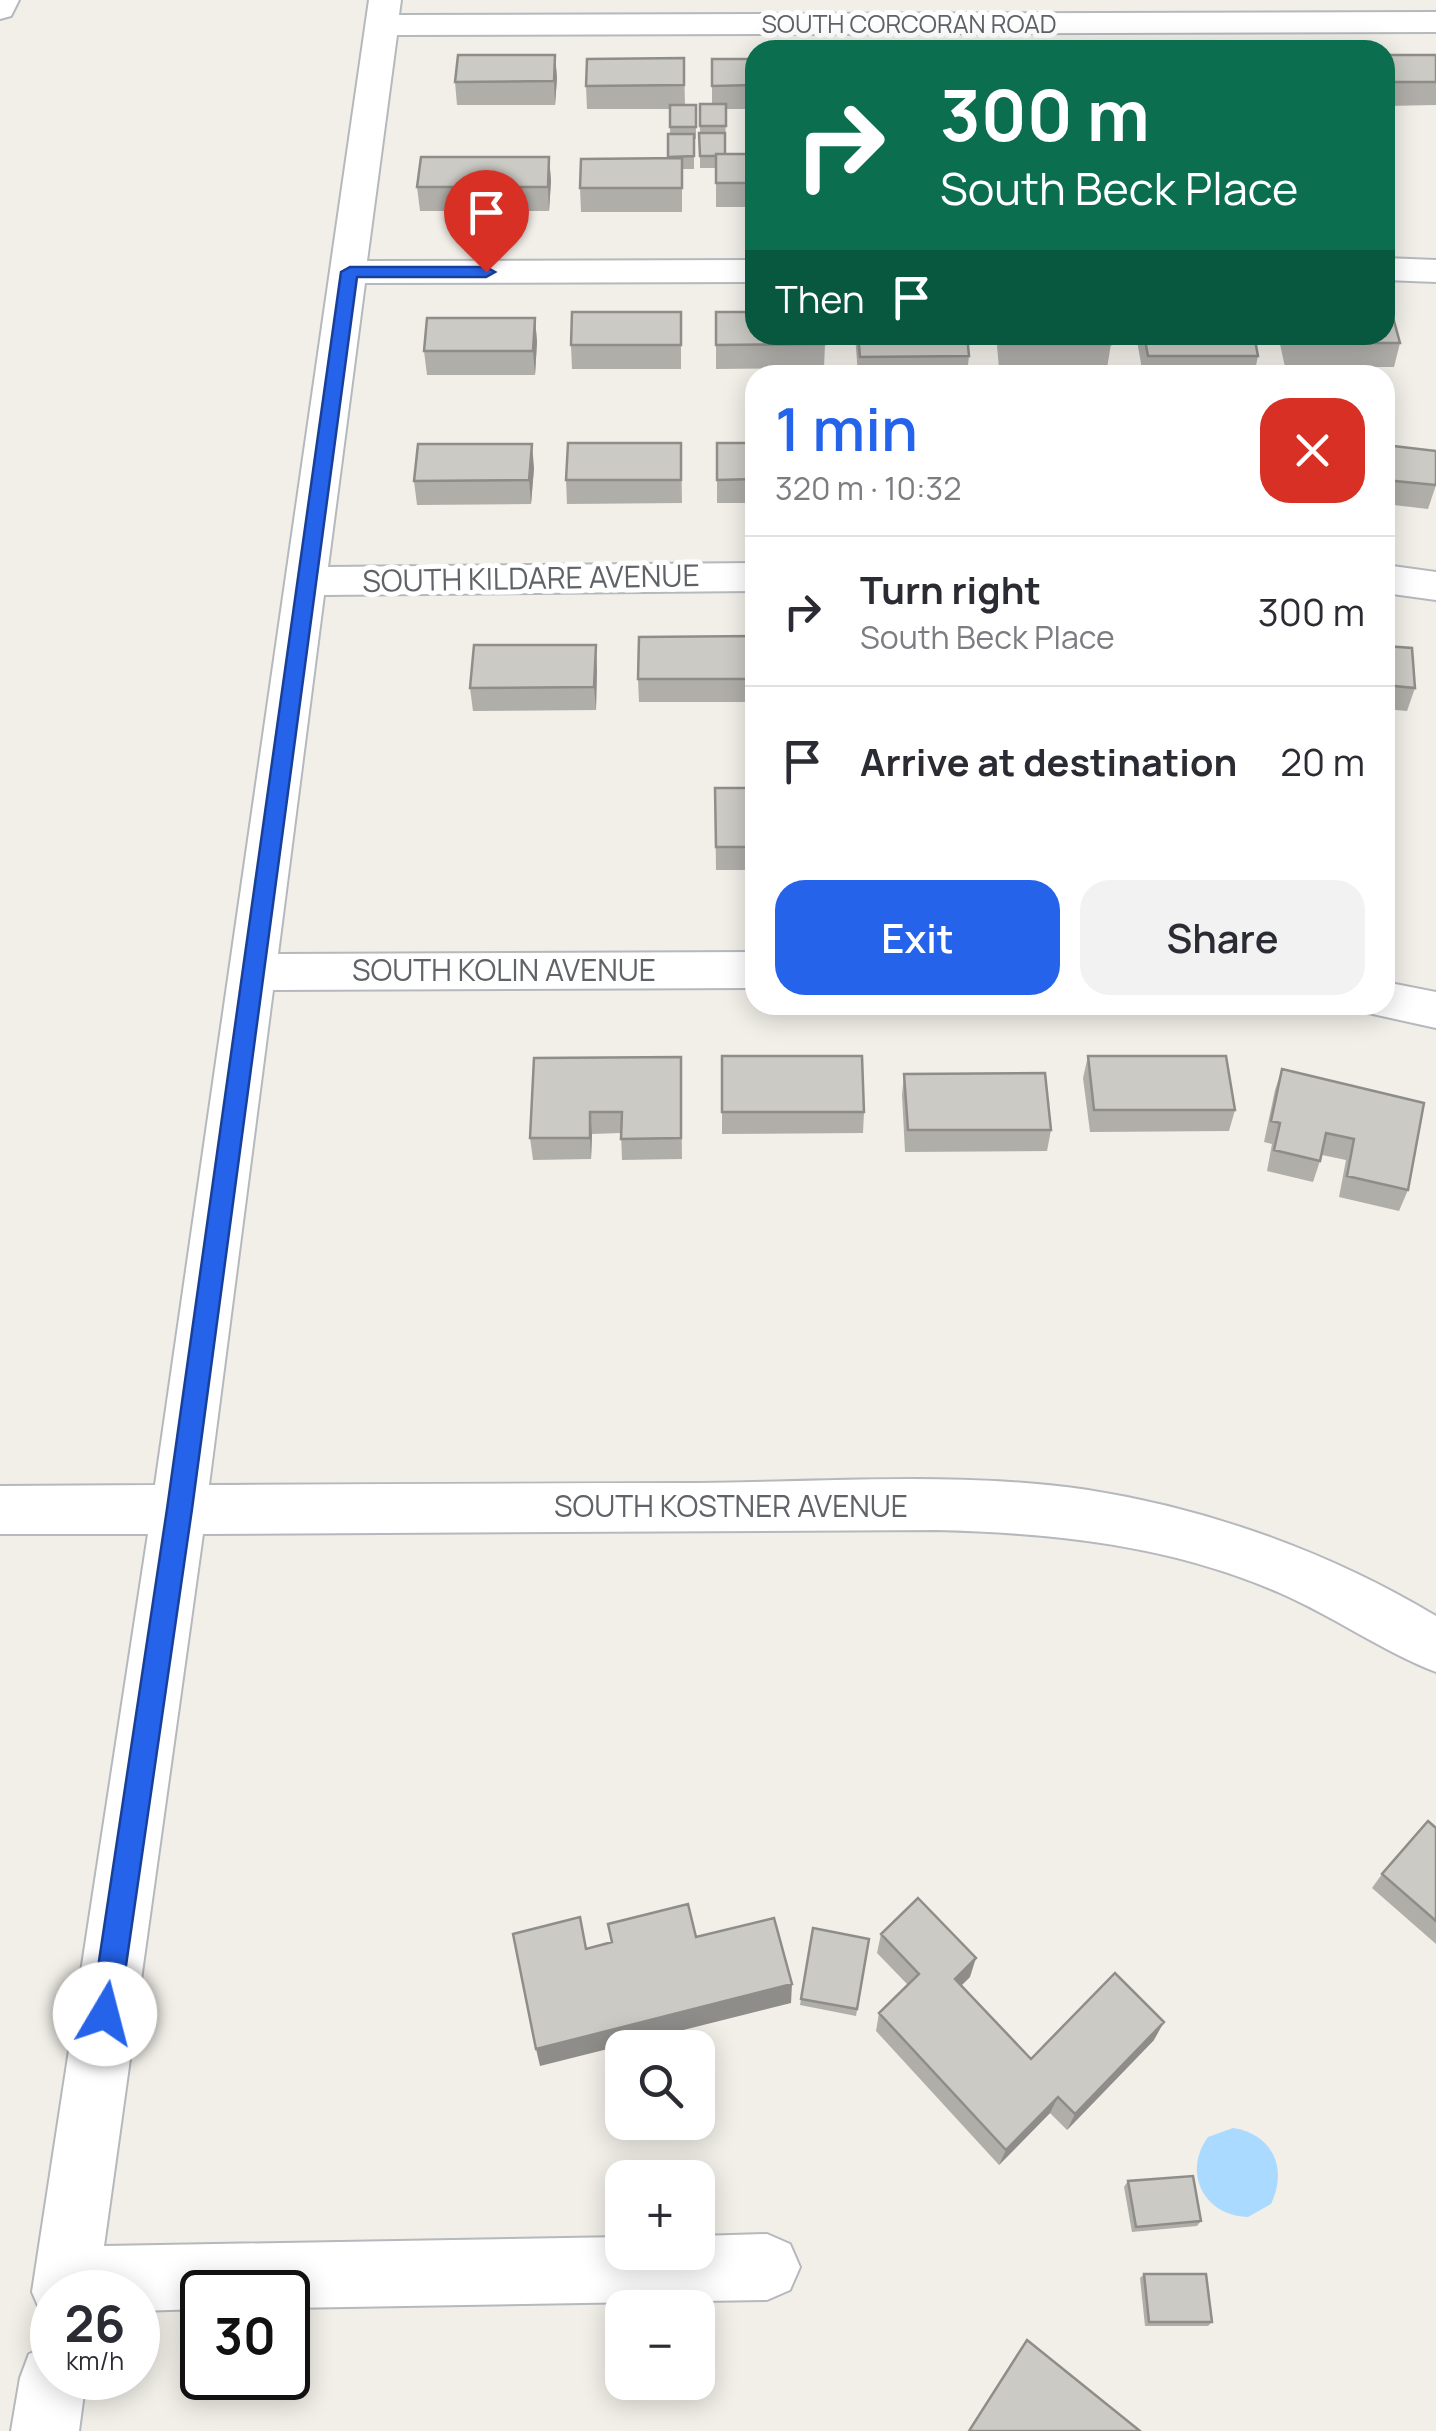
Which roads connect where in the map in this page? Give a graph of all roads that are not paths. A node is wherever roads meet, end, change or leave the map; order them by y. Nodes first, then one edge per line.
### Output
1 (3, 0) edge
2 (0, 9) edge
3 (383, 13) edge
4 (1436, 22) edge
5 (1395, 270) edge
6 (1436, 270) edge
7 (745, 271) edge
8 (350, 272) junction
9 (745, 577) edge
10 (1395, 580) edge
11 (308, 581) junction
12 (1436, 586) edge
13 (745, 970) edge
14 (253, 972) junction
15 (1395, 1002) edge
16 (1436, 1010) edge
17 (179, 1509) junction
18 (0, 1510) edge
19 (1436, 1646) edge
20 (767, 2267) dead end
21 (68, 2270) edge
22 (160, 2283) edge
23 (50, 2400) edge
24 (45, 2431) edge

1 - 2 street
3 - 4 street, SOUTH CORCORAN ROAD
3 - 8 street
5 - 6 street
7 - 8 street
8 - 11 street
9 - 11 street, SOUTH KILDARE AVENUE
10 - 12 street
11 - 14 street
13 - 14 street, SOUTH KOLIN AVENUE
14 - 17 street
15 - 16 street
17 - 18 street, SOUTH KOSTNER AVENUE
17 - 19 street, SOUTH KOSTNER AVENUE
17 - 21 street
20 - 22 street
23 - 24 street

